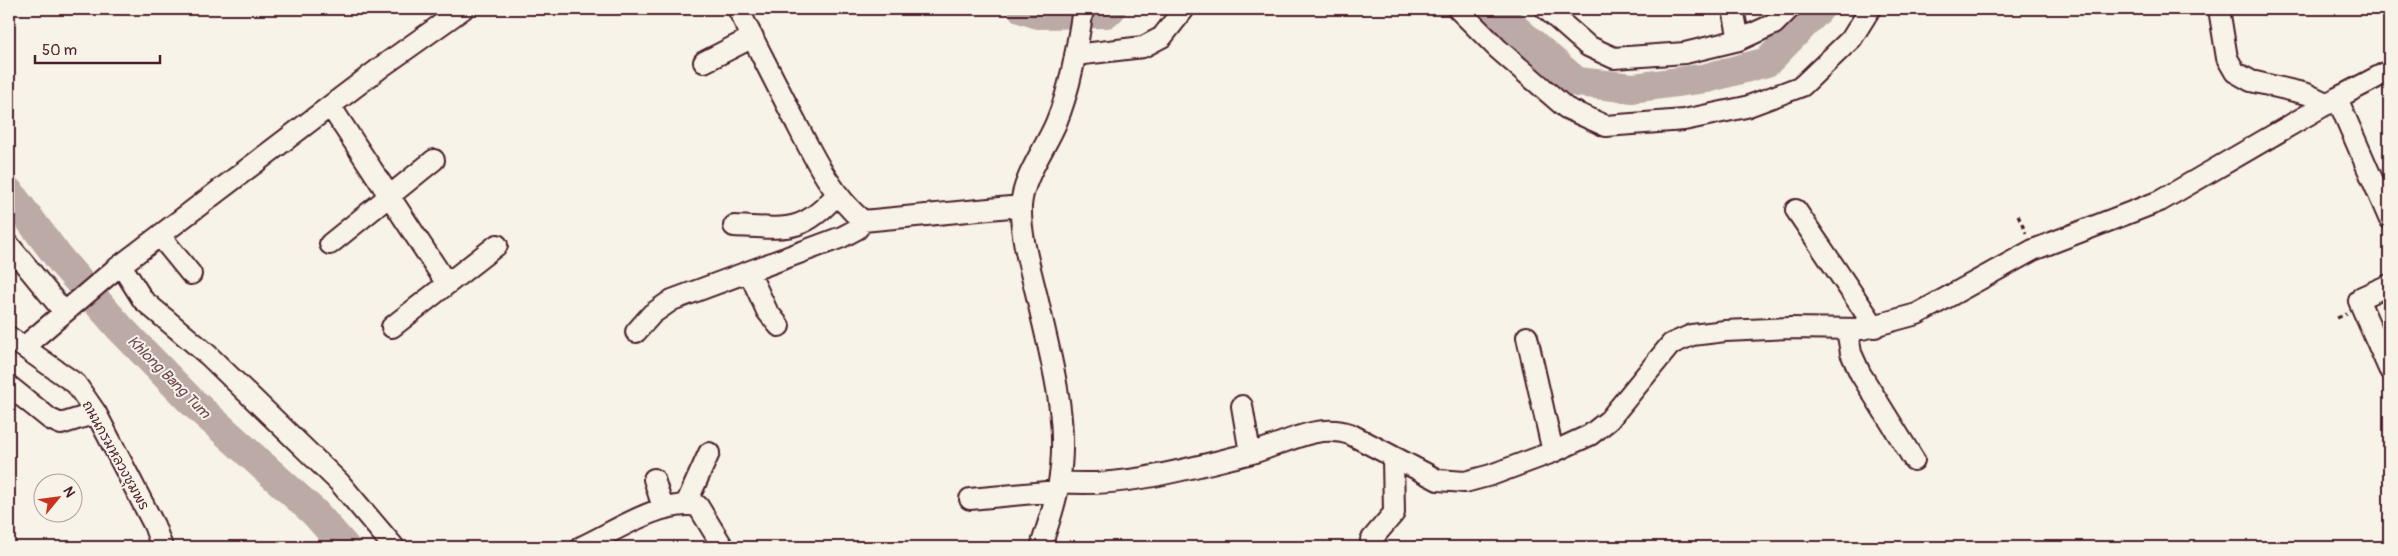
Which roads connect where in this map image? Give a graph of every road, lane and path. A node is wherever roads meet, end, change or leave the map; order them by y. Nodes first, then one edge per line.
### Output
1 (463, 9) edge
2 (738, 9) edge
3 (1083, 9) edge
4 (1184, 9) edge
5 (1458, 9) edge
6 (1546, 9) edge
7 (1733, 9) edge
8 (1789, 9) edge
9 (1870, 9) edge
10 (2219, 9) edge
11 (753, 37) junction
12 (1738, 40) junction
13 (1076, 49) junction
14 (704, 62) dead end
15 (2389, 71) edge
16 (2332, 101) junction
17 (331, 107) junction
18 (434, 160) dead end
19 (837, 194) junction
20 (389, 195) junction
21 (1021, 206) junction
22 (1796, 210) dead end
23 (2389, 218) edge
24 (863, 221) junction
25 (734, 226) dead end
26 (160, 236) junction
27 (330, 244) dead end
28 (9, 245) edge
29 (498, 245) dead end
30 (117, 268) junction
31 (749, 272) junction
32 (191, 274) dead end
33 (447, 284) junction
34 (2389, 285) edge
35 (66, 310) junction
36 (779, 326) dead end
37 (392, 327) dead end
38 (1875, 327) junction
39 (1847, 329) junction
40 (636, 332) dead end
41 (1527, 337) dead end
42 (17, 342) edge
43 (2389, 368) edge
44 (9, 386) edge
45 (1242, 406) dead end
46 (96, 413) junction
47 (1553, 452) junction
48 (709, 453) dead end
49 (1250, 453) junction
50 (1394, 458) junction
51 (1914, 460) dead end
52 (654, 479) dead end
53 (1058, 487) junction
54 (970, 499) dead end
55 (686, 504) junction
56 (663, 508) junction
57 (1371, 540) dead end
58 (162, 547) edge
59 (394, 547) edge
60 (581, 547) edge
61 (723, 547) edge
62 (1041, 547) edge

1 - 17 street
2 - 11 street
3 - 13 street
4 - 13 street
5 - 9 street
6 - 12 street
7 - 12 street
8 - 12 street
10 - 16 street
11 - 14 street
11 - 19 street
13 - 21 street
15 - 16 street
16 - 23 street
16 - 38 street
17 - 20 street
17 - 26 street
18 - 20 street
19 - 24 street
19 - 25 street
20 - 27 street
20 - 33 street
21 - 24 street
21 - 53 street
22 - 38 street
24 - 31 street
26 - 30 street
26 - 32 street
28 - 35 street
29 - 33 street
30 - 35 street
30 - 59 street
31 - 36 street
31 - 40 street
33 - 37 street
34 - 43 street
35 - 42 street
38 - 39 street
39 - 47 street
39 - 51 street
41 - 47 street
42 - 46 street, ถนนกรมหลวงชุมพร
44 - 46 street
45 - 49 street
46 - 58 street, ถนนกรมหลวงชุมพร
47 - 50 street
48 - 55 street
49 - 50 street
49 - 53 street
50 - 57 street
52 - 56 street
53 - 54 street
53 - 62 street
55 - 56 street
55 - 61 street
56 - 60 street

